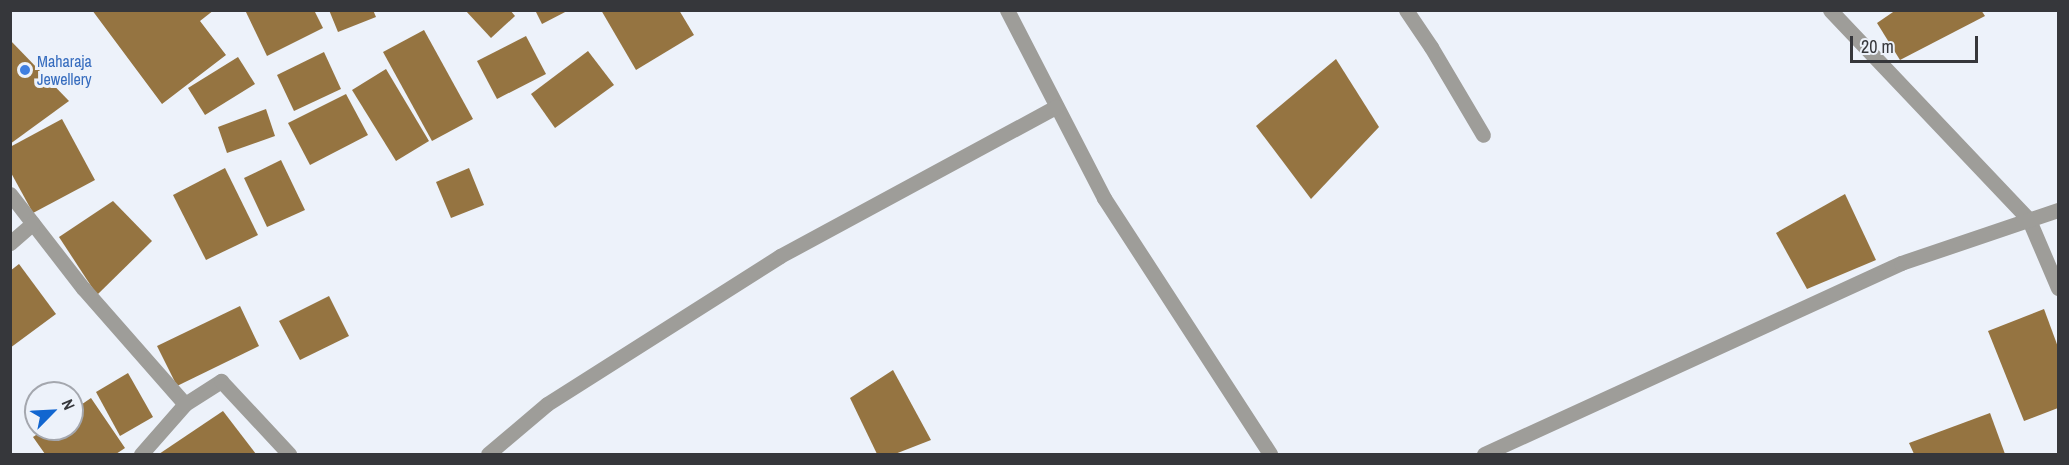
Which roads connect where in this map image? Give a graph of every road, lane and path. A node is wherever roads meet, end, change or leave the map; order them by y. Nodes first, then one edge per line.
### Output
1 (1007, 10) edge
2 (1406, 10) edge
3 (1830, 10) edge
4 (1056, 107) junction
5 (1483, 135) dead end
6 (10, 194) edge
7 (2058, 210) edge
8 (2029, 220) junction
9 (33, 223) junction
10 (10, 243) edge
11 (2058, 288) edge
12 (185, 404) junction
13 (141, 454) edge
14 (289, 454) edge
15 (488, 454) edge
16 (1270, 454) edge
17 (1484, 454) edge

1 - 4 street
2 - 5 street
3 - 8 street
4 - 15 street
4 - 16 street
6 - 9 street
7 - 8 street
8 - 11 street
8 - 17 street
9 - 10 street
9 - 12 street
12 - 13 street
12 - 14 street

